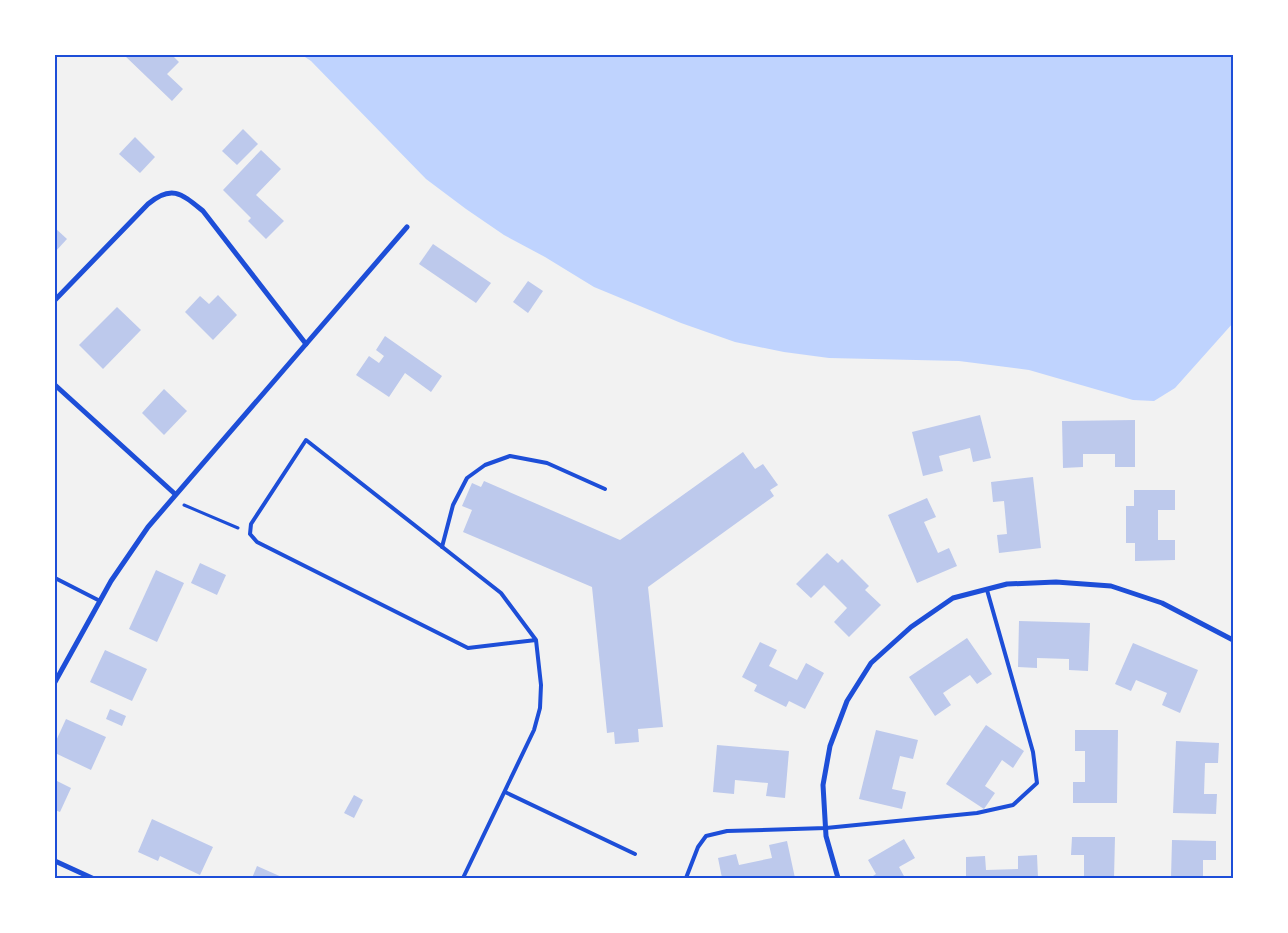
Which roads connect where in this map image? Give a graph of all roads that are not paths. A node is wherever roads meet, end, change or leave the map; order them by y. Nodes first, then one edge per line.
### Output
1 (407, 228) dead end
2 (55, 300) edge
3 (306, 344) junction
4 (55, 385) edge
5 (605, 490) dead end
6 (175, 494) junction
7 (442, 546) junction
8 (55, 578) edge
9 (987, 590) junction
10 (100, 602) junction
11 (536, 640) junction
12 (1233, 640) edge
13 (55, 682) edge
14 (505, 792) junction
15 (826, 828) junction
16 (635, 854) dead end
17 (55, 861) edge
18 (92, 878) edge
19 (463, 878) edge
20 (686, 878) edge
21 (838, 878) edge

1 - 3 street
2 - 3 street
3 - 6 street
4 - 6 street
5 - 7 lane
6 - 10 street
7 - 11 lane
7 - 11 lane
8 - 10 lane
9 - 12 street
9 - 15 street
9 - 15 lane
10 - 13 street
11 - 14 lane
14 - 16 lane
14 - 19 lane
15 - 20 lane
15 - 21 street
17 - 18 street

